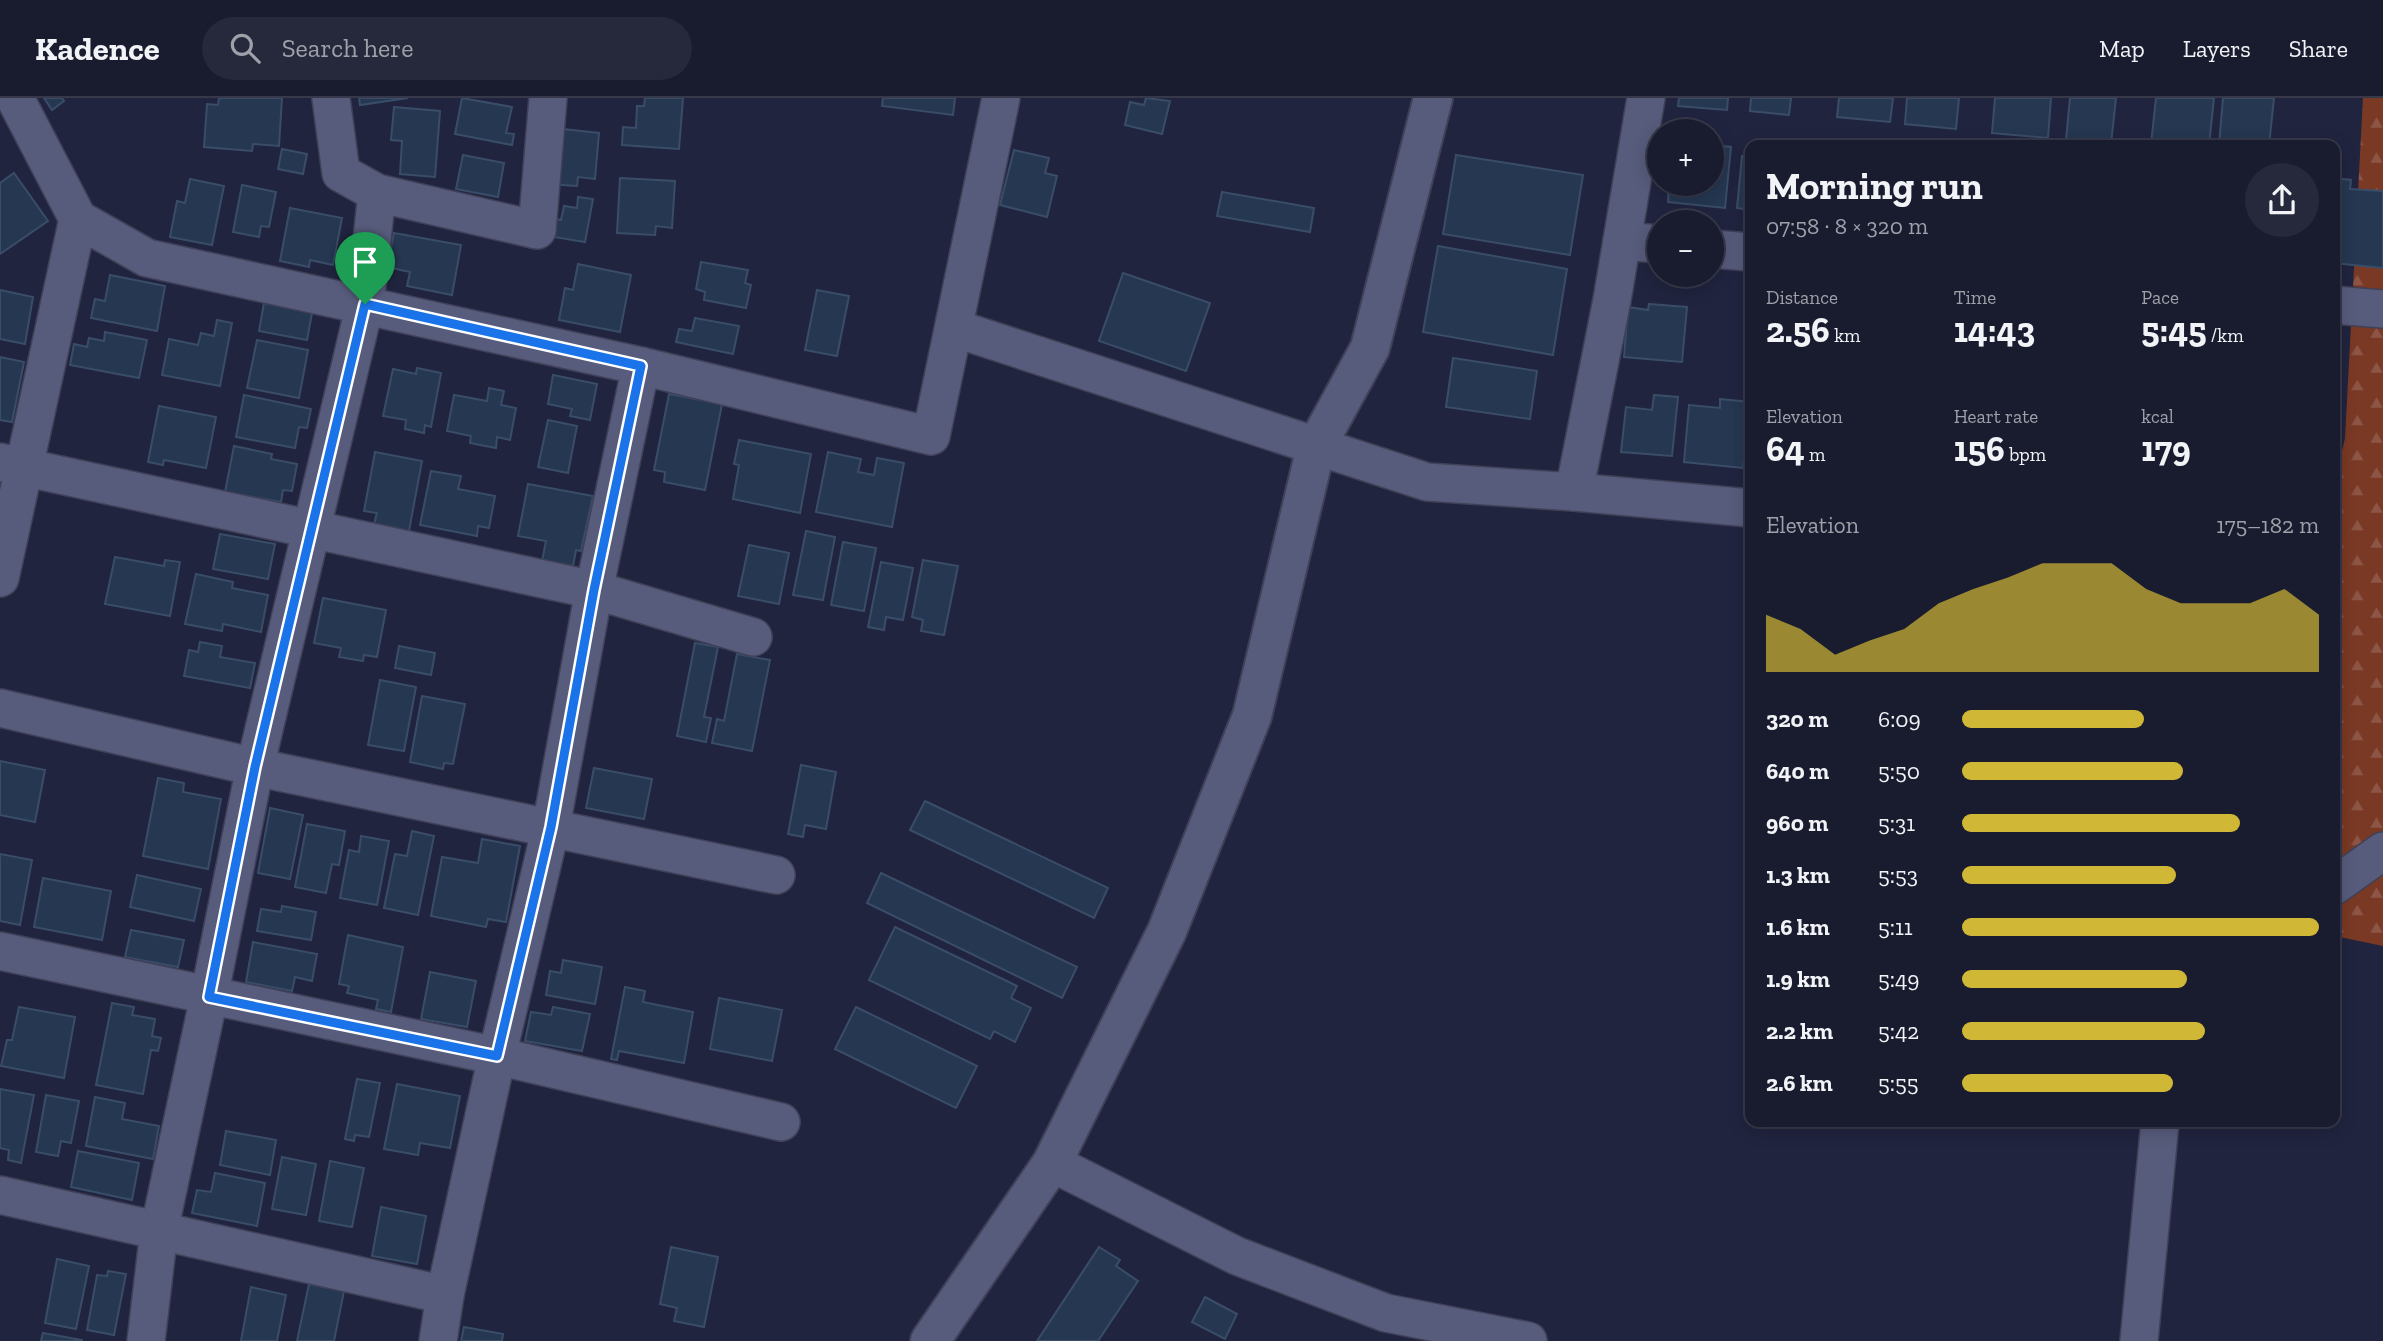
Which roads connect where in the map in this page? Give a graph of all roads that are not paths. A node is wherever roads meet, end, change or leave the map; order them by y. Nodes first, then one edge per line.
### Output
1 (15, 98) edge
2 (331, 98) edge
3 (548, 98) edge
4 (1000, 98) edge
5 (1433, 98) edge
6 (1646, 98) edge
7 (376, 193) junction
8 (78, 219) junction
9 (1622, 241) junction
10 (1647, 243) edge
11 (1724, 250) edge
12 (1745, 252) edge
13 (365, 304) junction
14 (2340, 305) edge
15 (2383, 309) edge
16 (954, 328) junction
17 (641, 366) junction
18 (1316, 447) junction
19 (12, 465) edge
20 (1574, 492) junction
21 (1745, 508) edge
22 (310, 531) junction
23 (0, 578) edge
24 (594, 590) junction
25 (753, 637) dead end
26 (0, 708) edge
27 (255, 767) junction
28 (551, 827) junction
29 (2383, 851) edge
30 (776, 875) dead end
31 (2340, 882) edge
32 (0, 951) edge
33 (209, 997) junction
34 (497, 1056) junction
35 (781, 1122) dead end
36 (2160, 1127) edge
37 (1052, 1163) junction
38 (0, 1195) edge
39 (159, 1231) junction
40 (446, 1295) junction
41 (146, 1341) edge
42 (438, 1341) edge
43 (930, 1341) edge
44 (1528, 1341) edge
45 (2139, 1341) edge

1 - 8 street
2 - 7 street
3 - 7 street
4 - 16 street
5 - 18 street
6 - 9 street
7 - 13 street
8 - 13 street
8 - 19 street
9 - 10 street
9 - 20 street
11 - 12 street
13 - 17 street
13 - 22 street
14 - 15 street
16 - 17 street
16 - 18 street
17 - 24 street
18 - 20 street
18 - 37 street
19 - 22 street
19 - 23 street
20 - 21 street
22 - 24 street
22 - 27 street
24 - 25 street
24 - 28 street
26 - 27 street
27 - 28 street
27 - 33 street
28 - 30 street
28 - 34 street
29 - 31 street
32 - 33 street
33 - 34 street
33 - 39 street
34 - 35 street
34 - 40 street
36 - 45 street
37 - 43 street
37 - 44 street
38 - 39 street
39 - 40 street
39 - 41 street
40 - 42 street

